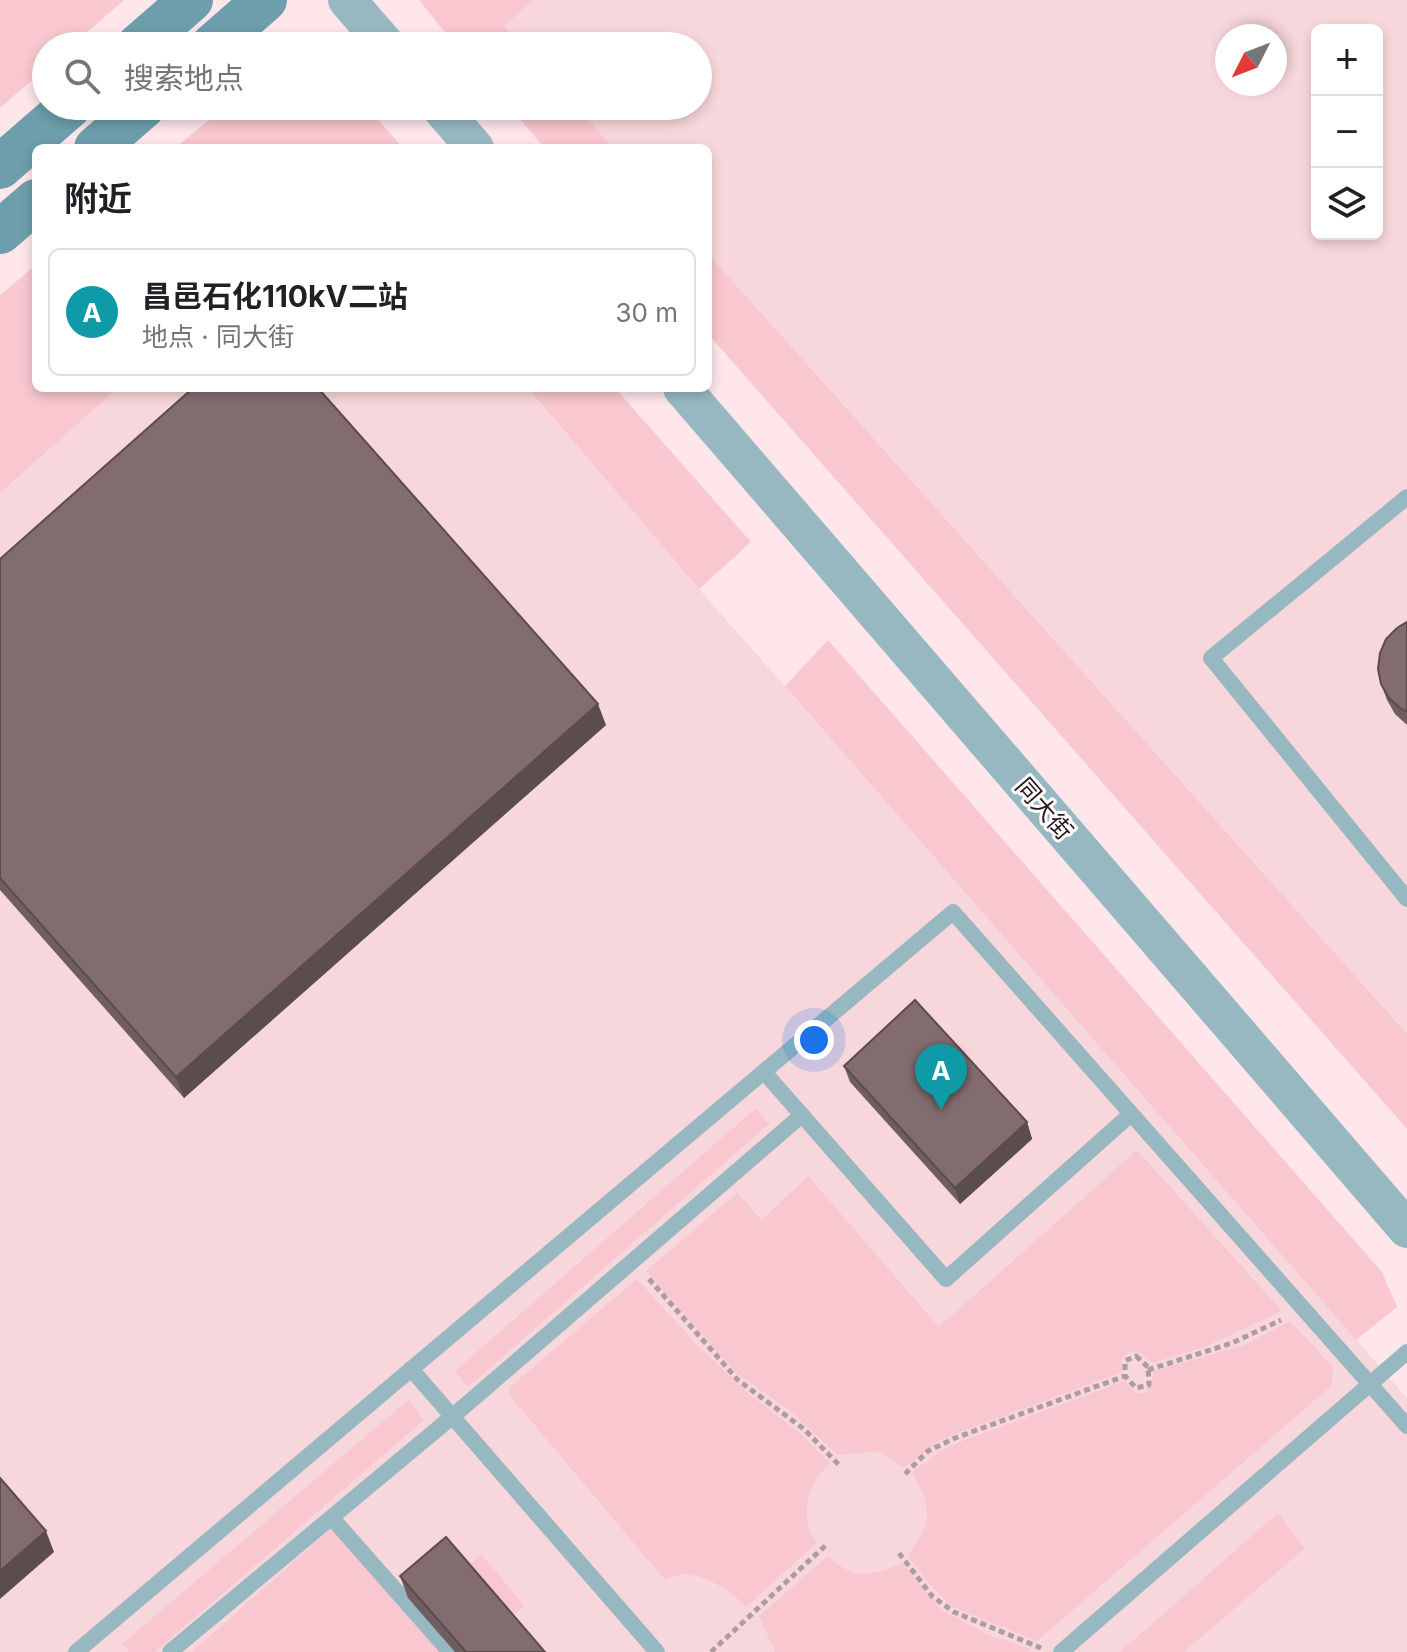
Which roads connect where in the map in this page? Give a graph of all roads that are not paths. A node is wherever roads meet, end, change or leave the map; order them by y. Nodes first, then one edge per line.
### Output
1 (191, 0) edge
2 (265, 0) edge
3 (347, 0) edge
4 (154, 32) edge
5 (228, 32) edge
6 (375, 32) edge
7 (54, 120) edge
8 (128, 120) edge
9 (451, 120) edge
10 (101, 144) edge
11 (472, 144) edge
12 (0, 167) edge
13 (32, 204) edge
14 (0, 232) edge
15 (685, 392) edge
16 (1407, 497) edge
17 (1407, 899) edge
18 (764, 1072) junction
19 (1131, 1114) junction
20 (802, 1115) junction
21 (1397, 1212) edge
22 (1407, 1352) edge
23 (411, 1369) junction
24 (1370, 1384) junction
25 (453, 1416) junction
26 (1407, 1426) edge
27 (332, 1518) junction
28 (81, 1650) edge
29 (170, 1652) edge
30 (450, 1652) edge
31 (657, 1652) edge
32 (1061, 1652) edge

1 - 4 main road
2 - 5 main road
3 - 6 street
7 - 12 main road
8 - 10 main road
9 - 11 street
13 - 14 main road
15 - 21 street, 同大街
16 - 17 lane
18 - 19 lane
18 - 20 lane
18 - 23 lane
19 - 20 lane
19 - 24 lane
20 - 25 lane
22 - 24 lane
23 - 25 lane
23 - 28 lane
24 - 26 lane
24 - 32 lane
25 - 27 lane
25 - 31 lane
27 - 29 lane
27 - 30 lane

